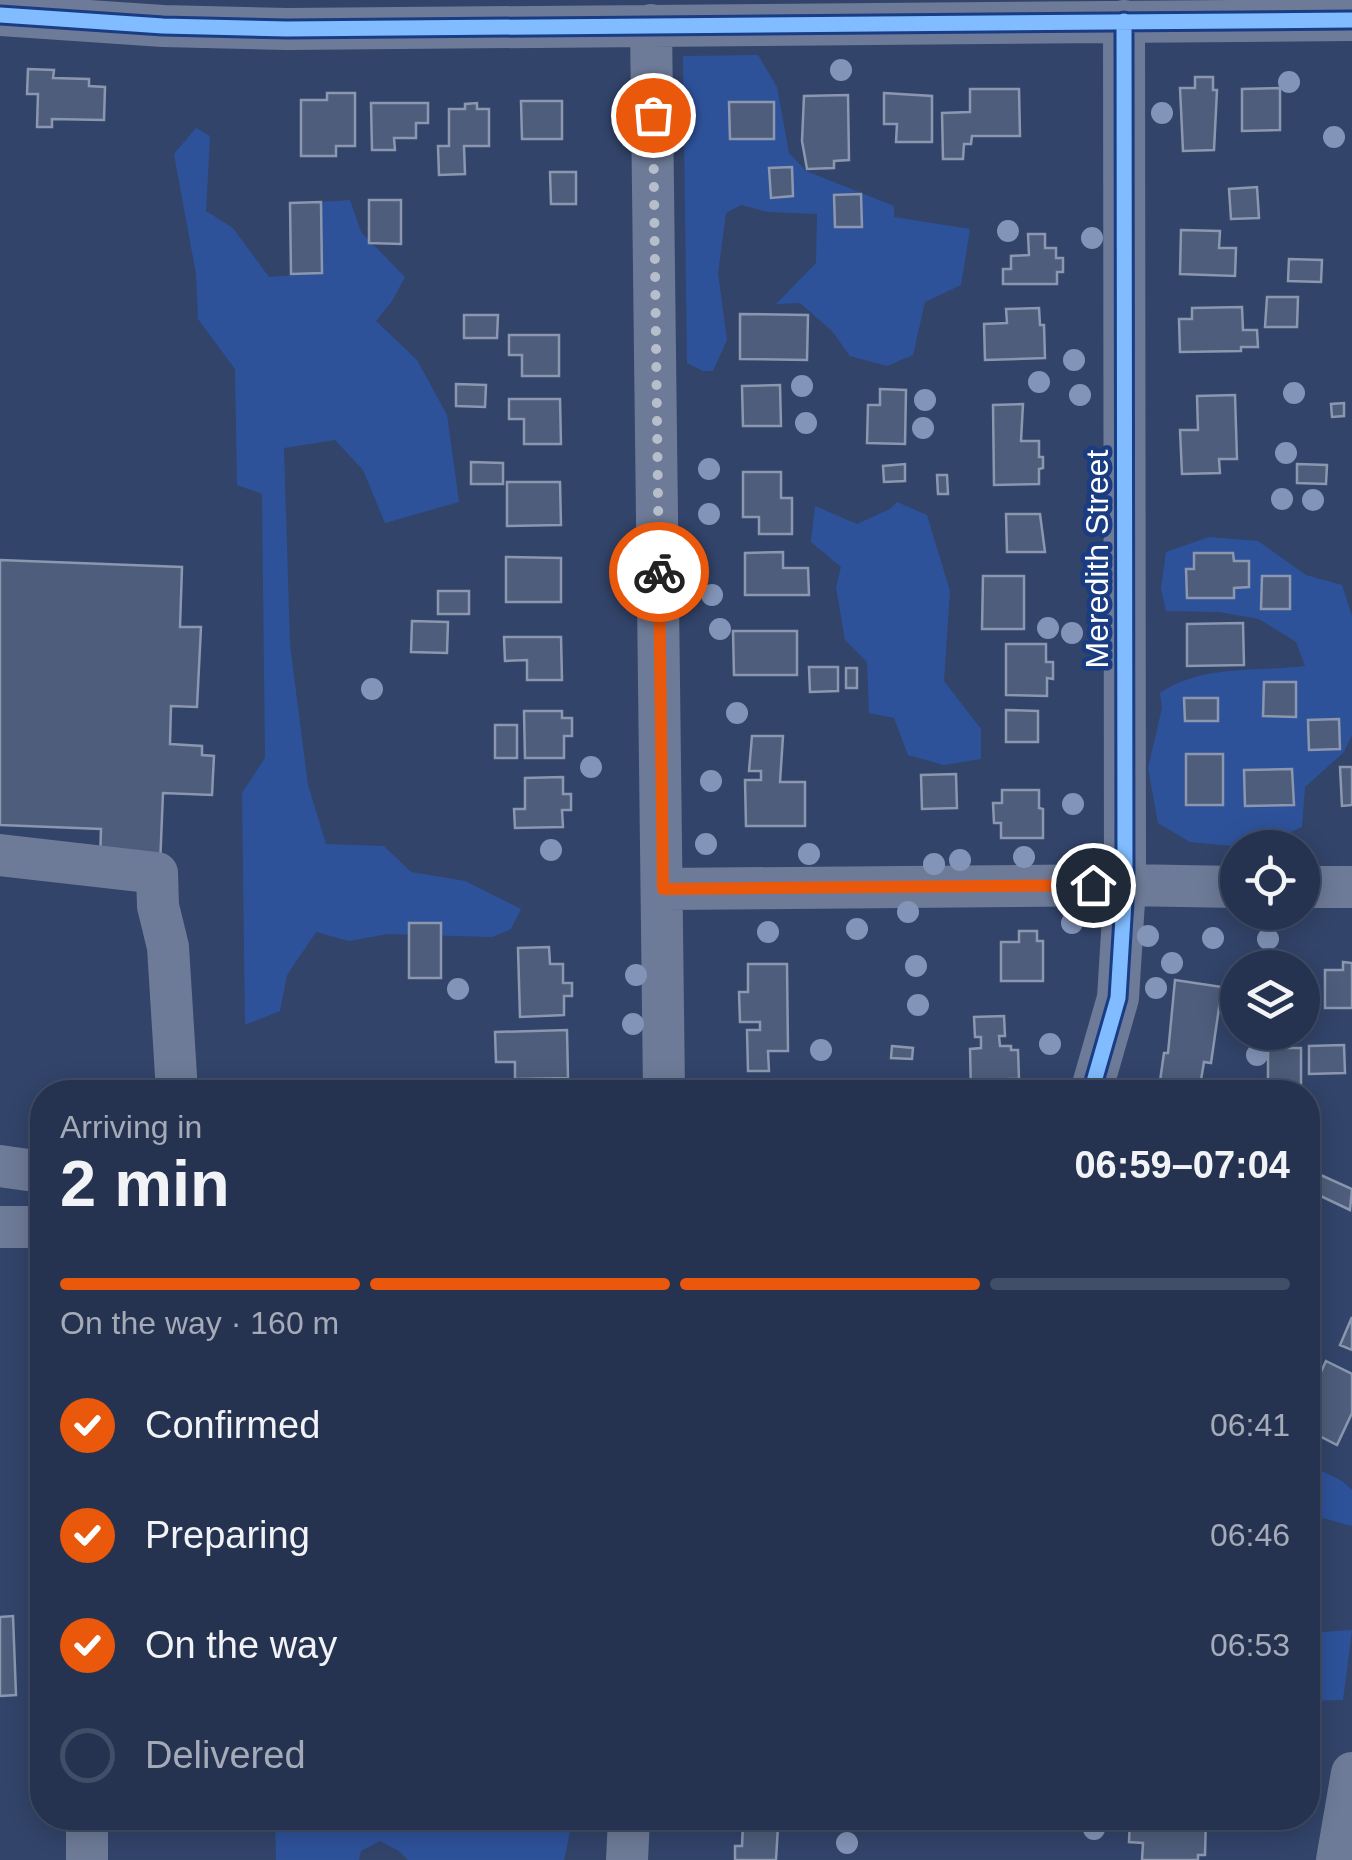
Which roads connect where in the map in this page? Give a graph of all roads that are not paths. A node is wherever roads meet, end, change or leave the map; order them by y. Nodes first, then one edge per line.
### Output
1 (0, 15) edge
2 (1352, 20) edge
3 (1124, 22) junction
4 (652, 25) junction
5 (0, 855) edge
6 (1125, 885) junction
7 (1352, 886) edge
8 (1220, 887) edge
9 (1320, 887) edge
10 (663, 889) junction
11 (176, 1080) edge
12 (664, 1080) edge
13 (1094, 1080) edge
14 (0, 1166) edge
15 (30, 1170) edge
16 (30, 1226) edge
17 (0, 1227) edge
18 (1352, 1773) edge
19 (87, 1830) edge
20 (628, 1830) edge
21 (87, 1860) edge
22 (627, 1860) edge
23 (1337, 1860) edge

1 - 4 street
2 - 3 street
3 - 4 street
3 - 6 street, Meredith Street
4 - 10 street
5 - 11 street
6 - 8 street
6 - 10 street
6 - 13 street, Meredith Street
7 - 9 street
10 - 12 street
14 - 15 street
16 - 17 street
18 - 23 street
19 - 21 street
20 - 22 street

